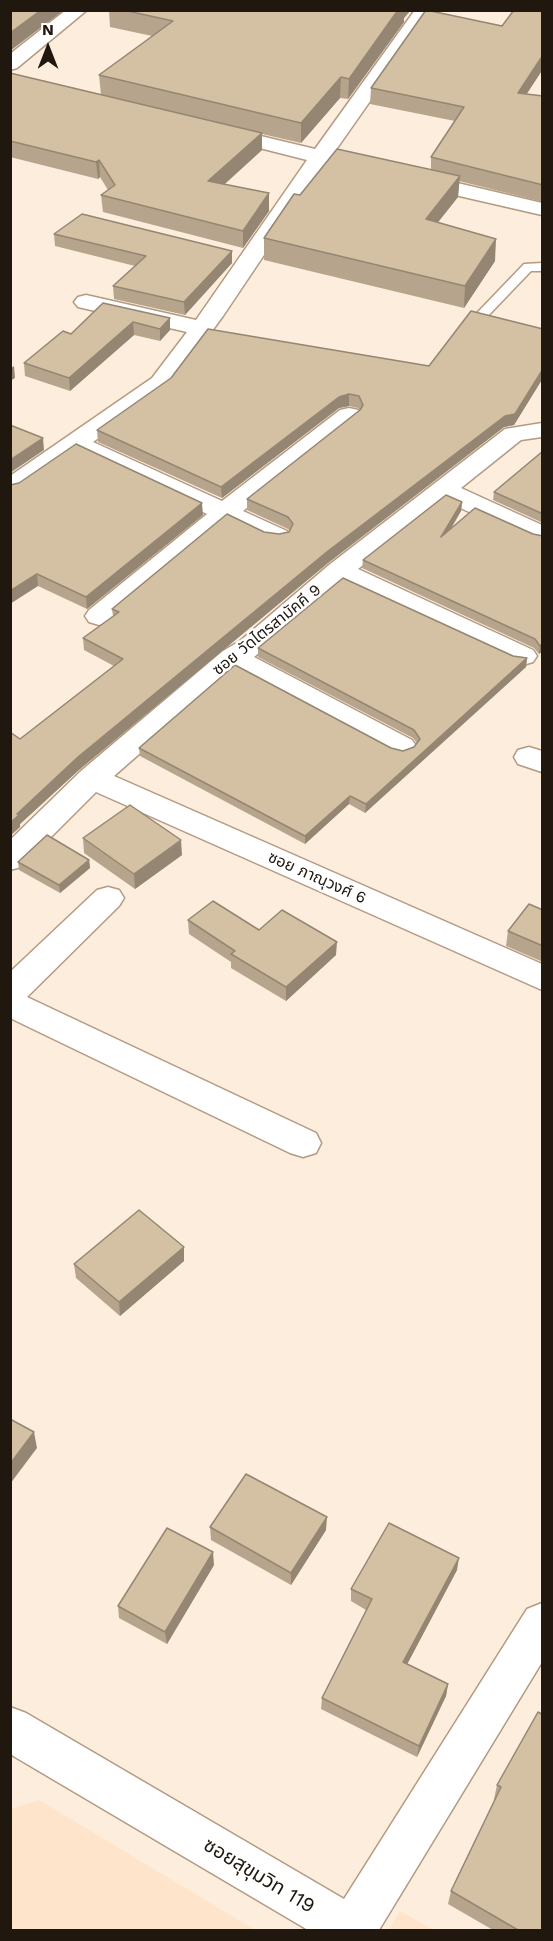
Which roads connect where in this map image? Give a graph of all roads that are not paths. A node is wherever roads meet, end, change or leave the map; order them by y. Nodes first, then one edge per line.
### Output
1 (78, 10) edge
2 (425, 10) edge
3 (10, 64) edge
4 (195, 127) edge
5 (322, 157) junction
6 (357, 165) edge
7 (391, 174) edge
8 (543, 209) edge
9 (227, 253) edge
10 (249, 259) junction
11 (543, 267) edge
12 (86, 302) dead end
13 (481, 315) edge
14 (202, 328) junction
15 (349, 416) edge
16 (543, 430) edge
17 (76, 443) junction
18 (10, 488) edge
19 (443, 490) junction
20 (225, 512) junction
21 (543, 535) edge
22 (278, 537) edge
23 (339, 572) junction
24 (99, 616) dead end
25 (523, 656) edge
26 (233, 657) junction
27 (402, 747) dead end
28 (92, 778) junction
29 (10, 859) edge
30 (108, 898) dead end
31 (543, 978) edge
32 (10, 993) edge
33 (10, 1003) edge
34 (303, 1143) dead end
35 (543, 1624) edge
36 (11, 1731) edge

1 - 3 street
2 - 5 street
4 - 5 street
5 - 6 street
5 - 10 street
7 - 8 street
9 - 10 street
10 - 14 street
11 - 13 lane
12 - 14 street
14 - 17 street
15 - 20 street
16 - 19 street, ซอย วัดไตรสามัคคี 9
17 - 18 street
17 - 20 street
19 - 21 street
19 - 23 street, ซอย วัดไตรสามัคคี 9
20 - 22 street
20 - 24 street
23 - 25 street
23 - 26 street, ซอย วัดไตรสามัคคี 9
26 - 27 street
26 - 28 street, ซอย วัดไตรสามัคคี 9
28 - 29 street, ซอย วัดไตรสามัคคี 9
28 - 31 street, ซอย ภาณุวงศ์ 6
30 - 32 street
33 - 34 street
35 - 36 street, ซอยสุขุมวิท 119

